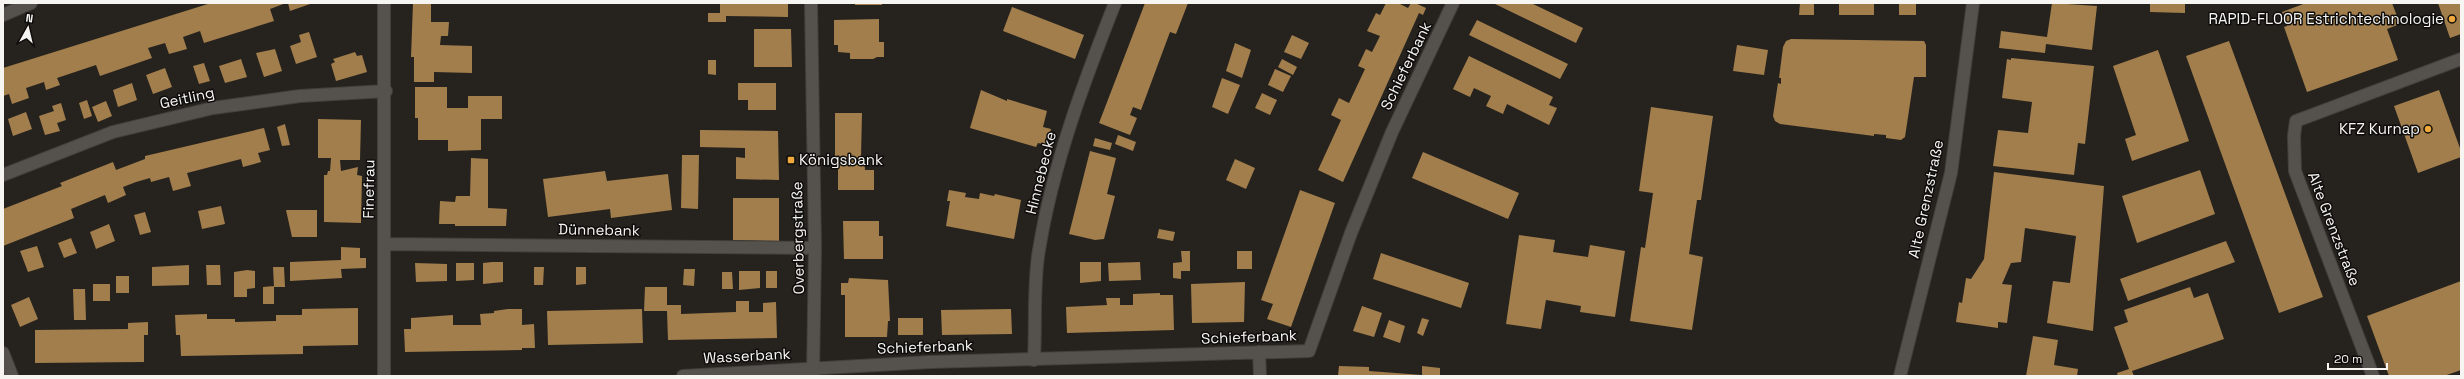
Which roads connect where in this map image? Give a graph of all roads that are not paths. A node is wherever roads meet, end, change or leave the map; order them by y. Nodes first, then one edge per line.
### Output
1 (31, 3) edge
2 (384, 3) edge
3 (812, 3) edge
4 (1115, 3) edge
5 (1453, 3) edge
6 (1973, 3) edge
7 (3, 15) edge
8 (2461, 59) edge
9 (386, 92) junction
10 (3, 175) edge
11 (384, 244) junction
12 (814, 248) junction
13 (1259, 352) junction
14 (3, 353) edge
15 (1034, 360) junction
16 (813, 372) edge
17 (12, 376) edge
18 (384, 376) edge
19 (683, 376) edge
20 (1260, 376) edge
21 (1900, 376) edge
22 (2374, 376) edge

1 - 7 street
2 - 9 street, Finefrau
3 - 12 street, Overbergstraße
4 - 15 street, Hinnebecke
5 - 13 street, Schieferbank
6 - 21 street, Alte Grenzstraße
8 - 22 street, Alte Grenzstraße
9 - 10 street, Geitling
9 - 11 street, Finefrau
11 - 12 street, Dünnebank
11 - 18 street, Finefrau
12 - 16 street, Overbergstraße
13 - 15 street, Schieferbank
13 - 20 street
14 - 17 street
15 - 16 street, Schieferbank
16 - 19 street, Wasserbank

